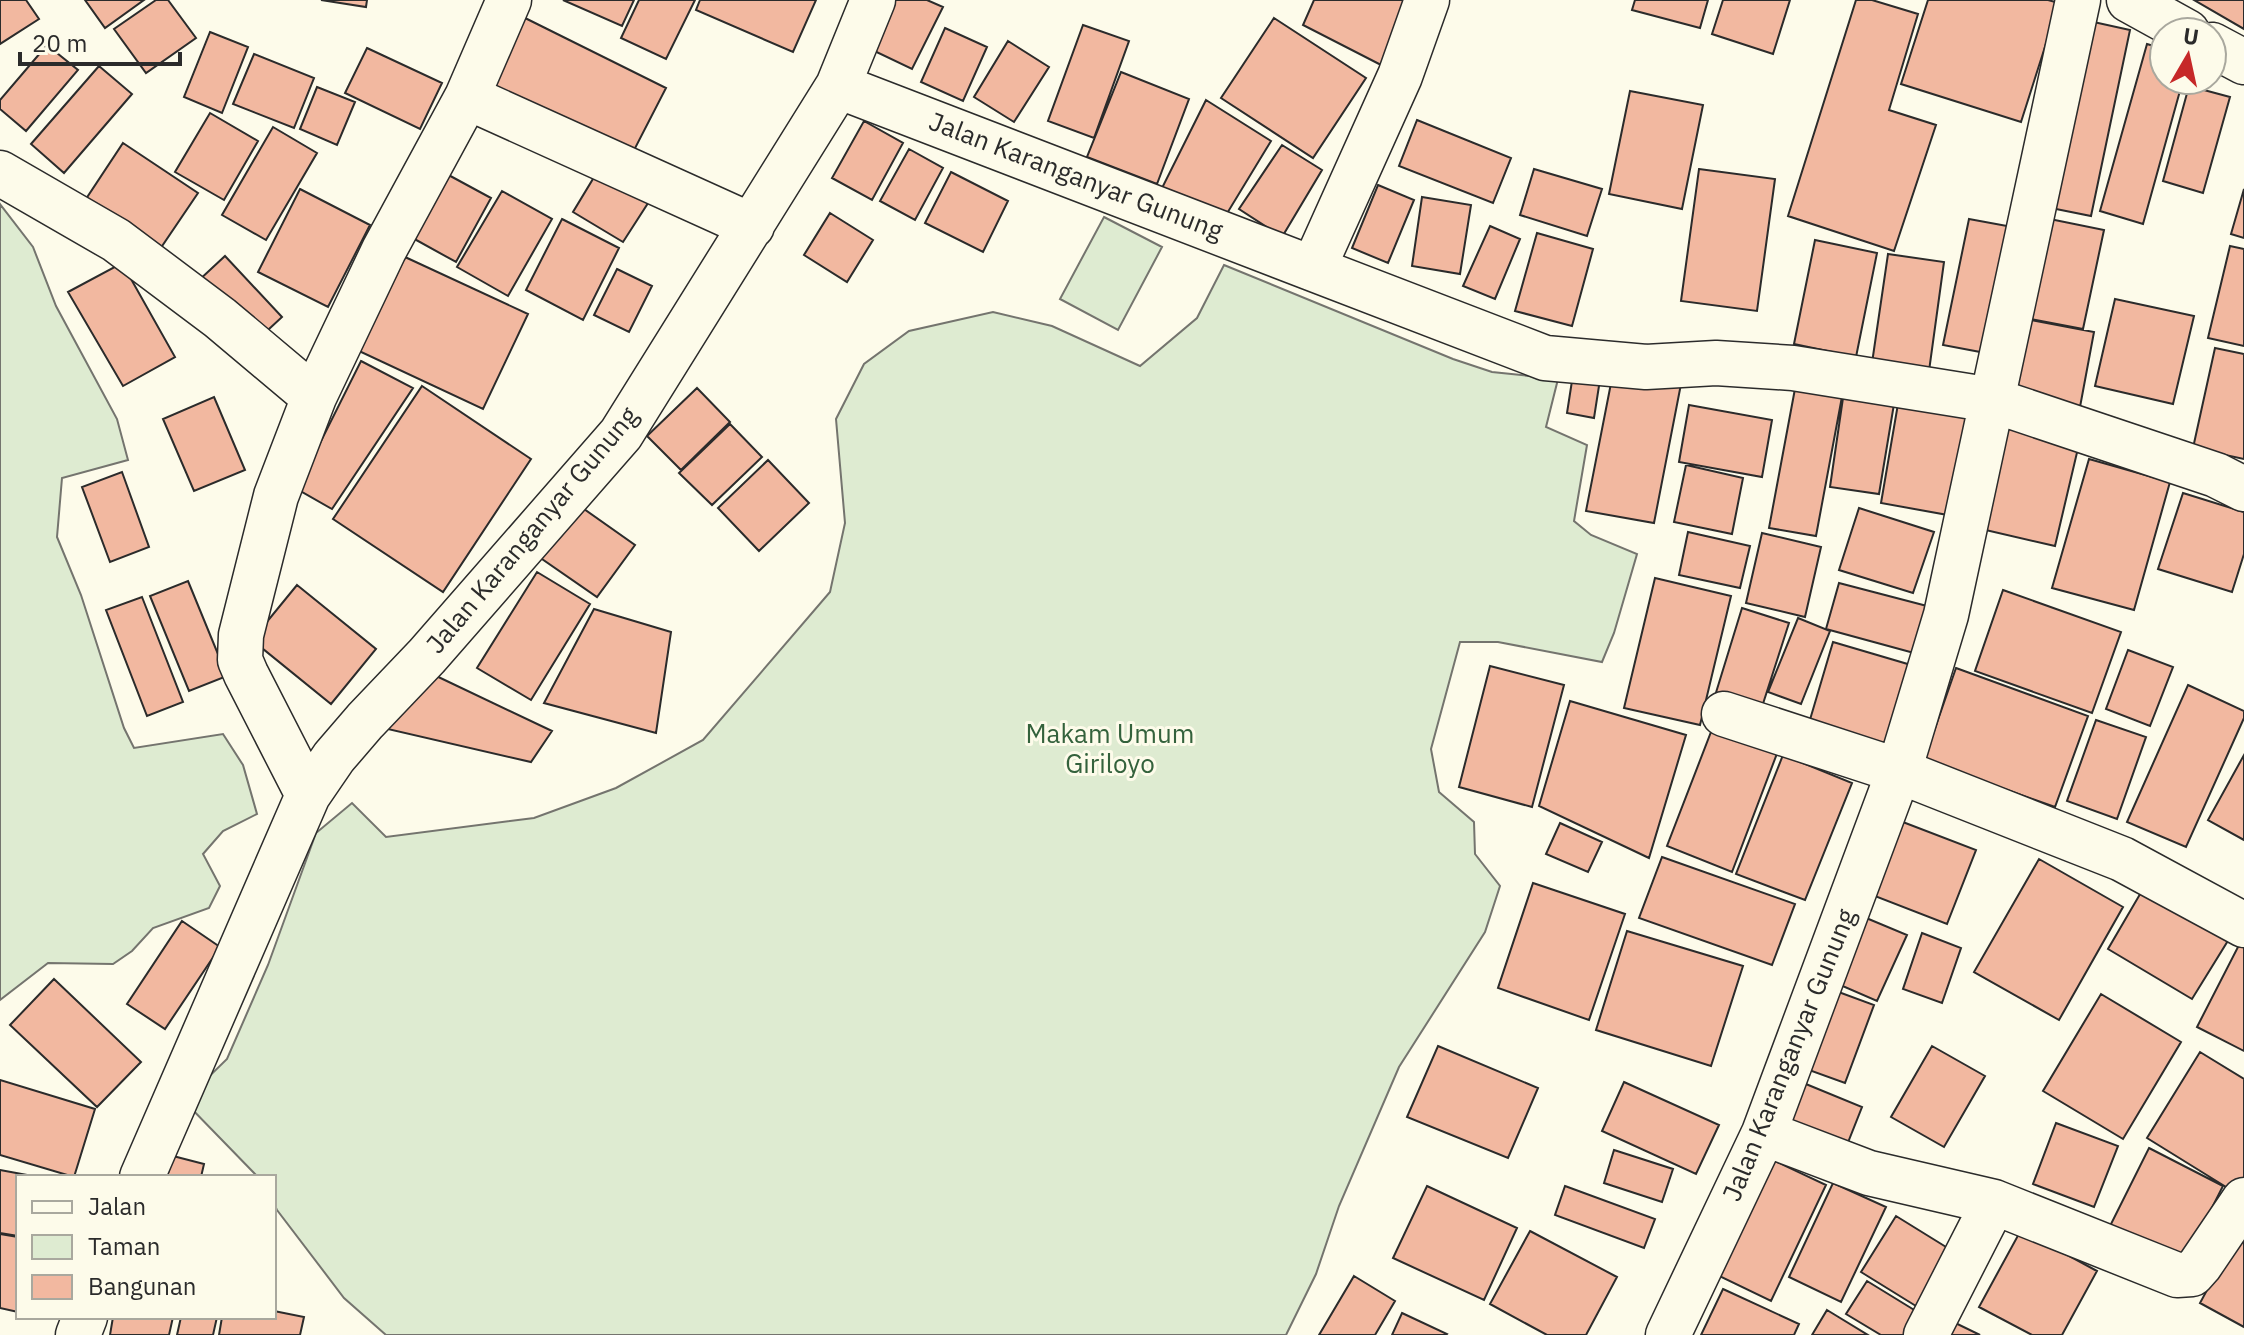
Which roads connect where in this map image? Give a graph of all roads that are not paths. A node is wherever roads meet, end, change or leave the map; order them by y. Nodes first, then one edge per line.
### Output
1 (509, 0) edge
2 (873, 0) edge
3 (1427, 0) edge
4 (2078, 0) edge
5 (2129, 0) edge
6 (2158, 16) edge
7 (838, 86) junction
8 (467, 97) junction
9 (0, 173) edge
10 (752, 226) junction
11 (1314, 267) junction
12 (314, 397) junction
13 (1992, 400) junction
14 (2244, 489) edge
15 (1724, 714) dead end
16 (1899, 771) junction
17 (308, 795) junction
18 (2244, 925) edge
19 (1764, 1133) junction
20 (143, 1175) edge
21 (2244, 1200) edge
22 (1994, 1202) junction
23 (1668, 1335) edge
24 (1926, 1335) edge

1 - 8 street
2 - 7 street, Jalan Karanganyar Gunung
3 - 11 street
4 - 13 street
5 - 6 street
7 - 10 street, Jalan Karanganyar Gunung
7 - 11 street, Jalan Karanganyar Gunung
8 - 10 street
8 - 12 street
9 - 12 street
10 - 17 street, Jalan Karanganyar Gunung
11 - 13 street, Jalan Karanganyar Gunung
12 - 17 street
13 - 14 street, Jalan Karanganyar Gunung
13 - 16 street, Jalan Karanganyar Gunung
15 - 16 street
16 - 18 street
16 - 19 street, Jalan Karanganyar Gunung
17 - 20 street, Jalan Karanganyar Gunung
19 - 22 street
19 - 23 street, Jalan Karanganyar Gunung
21 - 22 street
22 - 24 street

